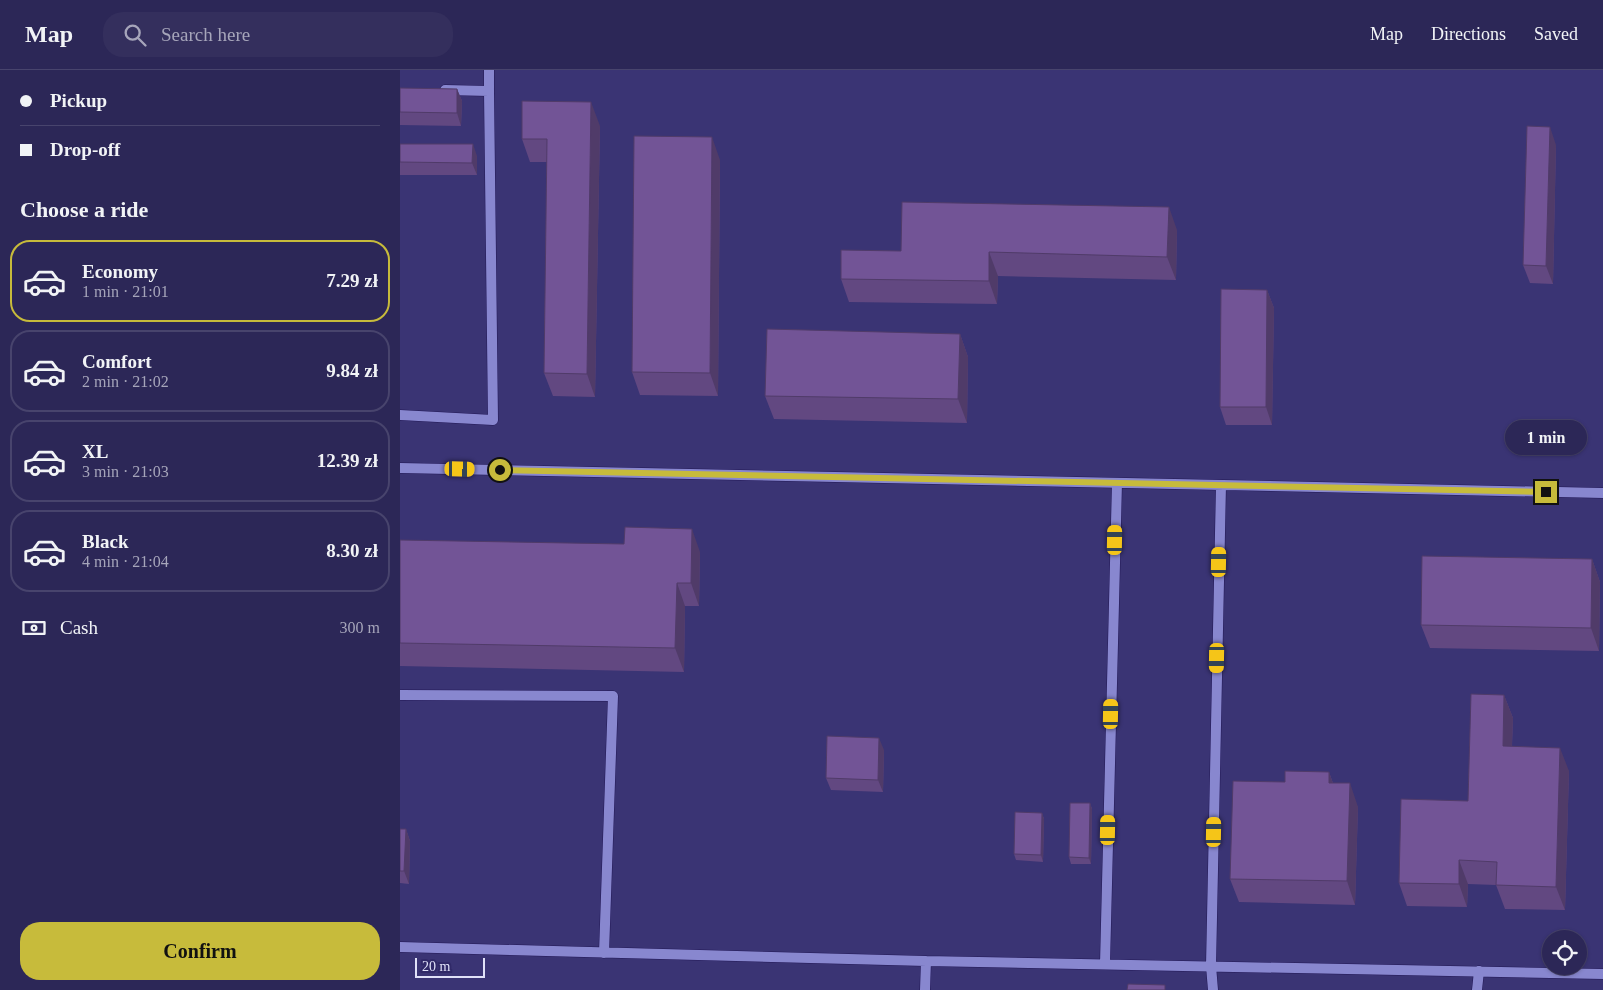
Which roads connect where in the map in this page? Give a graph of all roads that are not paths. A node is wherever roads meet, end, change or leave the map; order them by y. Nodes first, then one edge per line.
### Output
1 (490, 70) edge
2 (439, 90) edge
3 (488, 91) junction
4 (400, 415) edge
5 (400, 468) edge
6 (1117, 483) junction
7 (1220, 485) junction
8 (1603, 493) edge
9 (400, 695) edge
10 (400, 947) edge
11 (604, 953) junction
12 (926, 961) junction
13 (1105, 964) junction
14 (1211, 966) junction
15 (1479, 971) junction
16 (1603, 974) edge
17 (925, 990) edge
18 (1213, 990) edge
19 (1477, 990) edge

1 - 3 lane
2 - 3 lane
3 - 4 lane
5 - 6 lane
6 - 7 lane
6 - 13 lane
7 - 8 lane
7 - 14 lane
9 - 11 lane
10 - 11 lane
11 - 12 lane
12 - 13 lane
12 - 17 lane
13 - 14 lane
14 - 15 lane
14 - 18 lane
15 - 16 lane
15 - 19 lane

